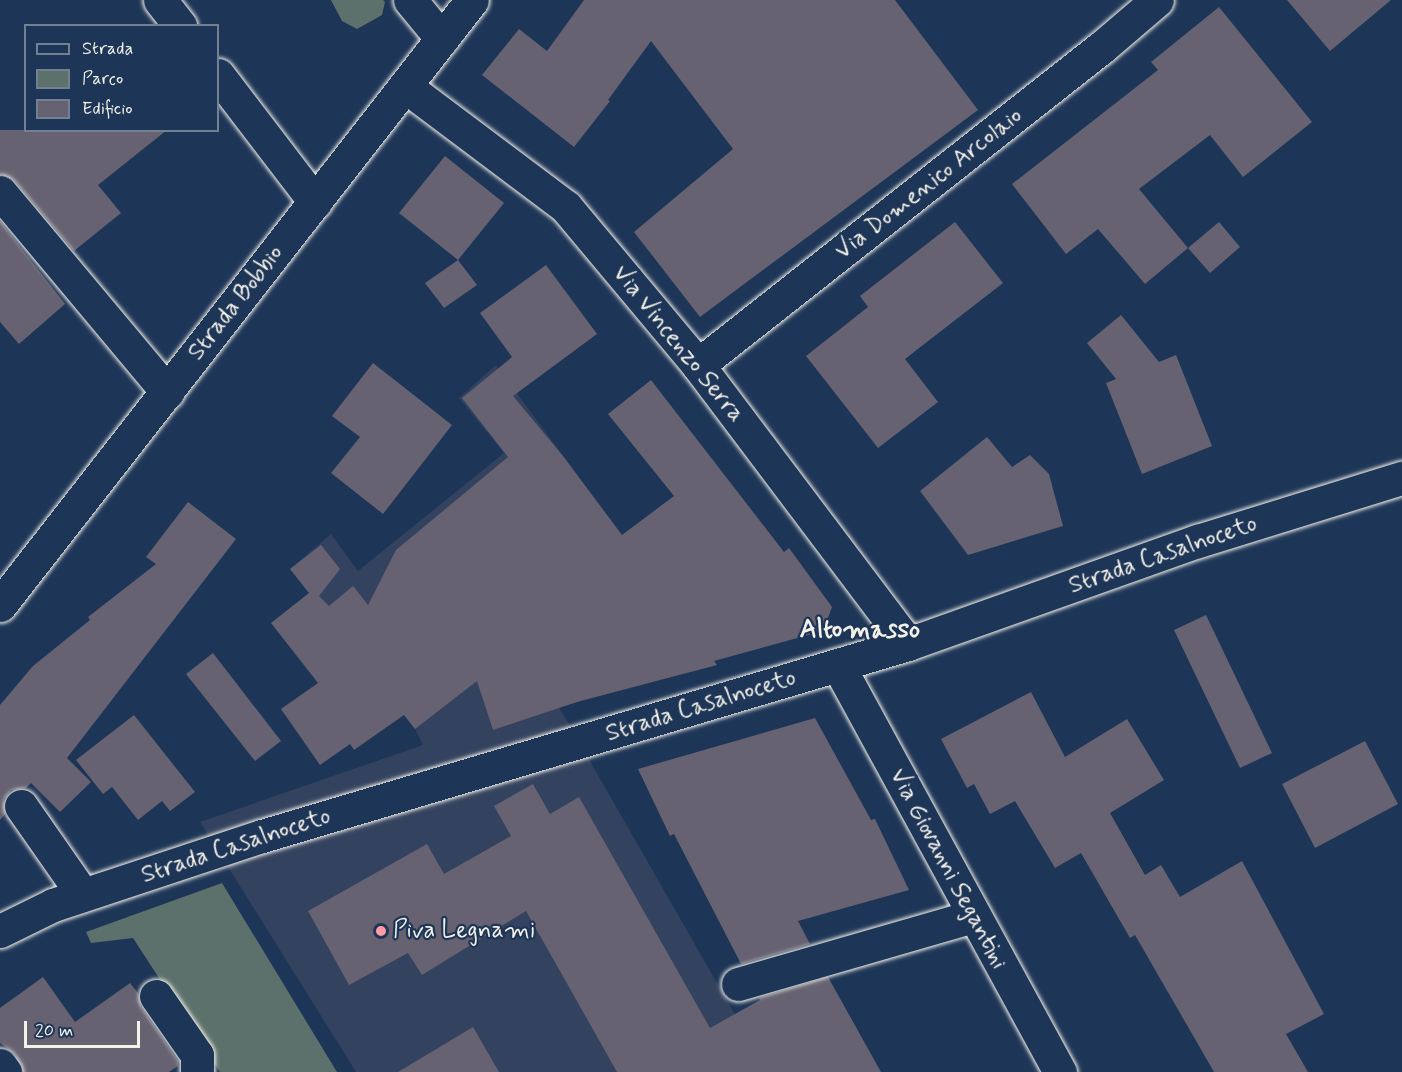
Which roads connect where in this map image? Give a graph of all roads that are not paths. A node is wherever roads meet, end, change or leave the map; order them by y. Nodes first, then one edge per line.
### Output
1 (160, 0) edge
2 (410, 0) edge
3 (472, 0) edge
4 (1157, 0) edge
5 (178, 24) edge
6 (442, 39) junction
7 (219, 76) edge
8 (405, 86) junction
9 (0, 192) edge
10 (315, 202) junction
11 (698, 365) junction
12 (167, 392) junction
13 (1402, 478) edge
14 (0, 605) edge
15 (908, 644) junction
16 (838, 665) junction
17 (21, 806) dead end
18 (83, 895) junction
19 (973, 916) junction
20 (0, 932) edge
21 (738, 984) dead end
22 (156, 996) dead end
23 (0, 1065) edge
24 (5, 1072) edge
25 (197, 1072) edge
26 (1060, 1072) edge

1 - 5 street
2 - 6 street
3 - 6 street, Strada Bobbio
4 - 11 street, Via Domenico Arcolaio
6 - 8 street, Strada Bobbio
7 - 10 street
8 - 10 street, Strada Bobbio
8 - 11 street, Via Vincenzo Serra
9 - 12 street
10 - 12 street, Strada Bobbio
11 - 15 street, Via Vincenzo Serra
12 - 14 street, Strada Bobbio
13 - 15 street, Strada Casalnoceto
15 - 16 street, Strada Casalnoceto
16 - 18 street, Strada Casalnoceto
16 - 19 street, Via Giovanni Segantini
17 - 18 street
18 - 20 street, Strada Casalnoceto
19 - 21 street
19 - 26 street, Via Giovanni Segantini
22 - 25 street
23 - 24 street

